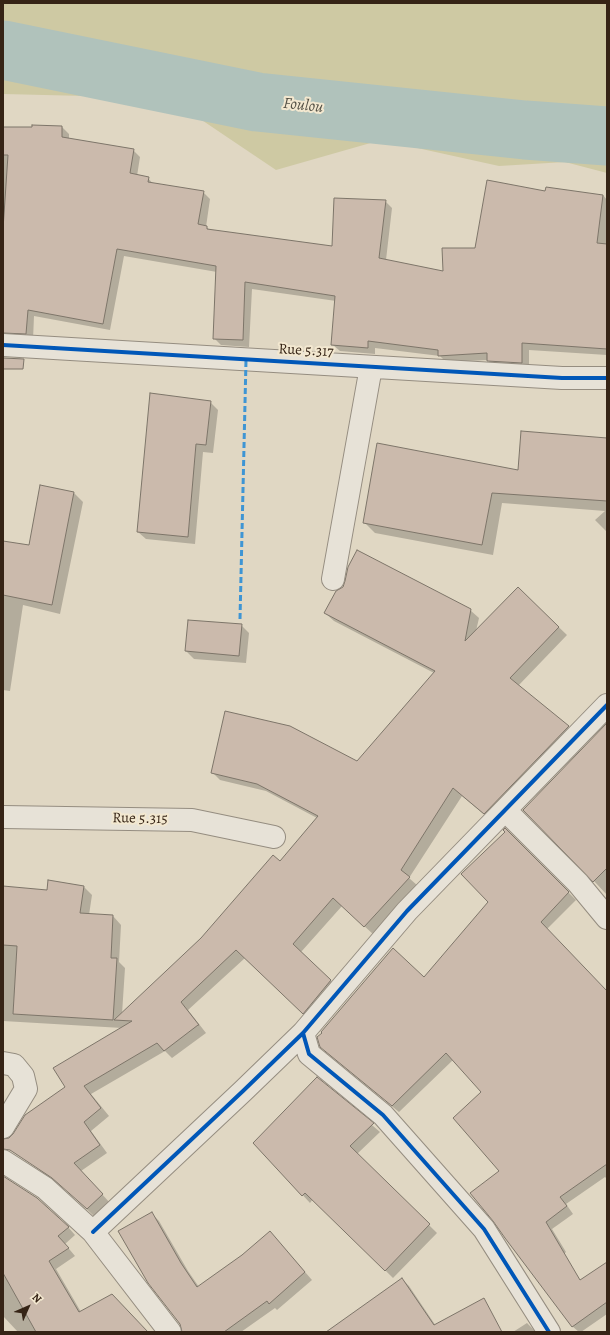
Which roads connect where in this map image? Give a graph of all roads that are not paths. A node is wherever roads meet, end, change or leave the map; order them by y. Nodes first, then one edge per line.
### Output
1 (3, 345) edge
2 (370, 367) junction
3 (607, 378) edge
4 (333, 578) dead end
5 (607, 705) edge
6 (505, 810) junction
7 (3, 817) edge
8 (274, 837) dead end
9 (607, 918) edge
10 (303, 1033) junction
11 (3, 1063) edge
12 (3, 1127) edge
13 (3, 1161) edge
14 (93, 1232) junction
15 (170, 1332) edge
16 (549, 1332) edge

1 - 2 street, Rue 5.317
2 - 3 street, Rue 5.317
2 - 4 street
5 - 6 street
6 - 9 street
6 - 10 street
7 - 8 street, Rue 5.315
10 - 14 street
10 - 16 street
11 - 12 street
13 - 14 street
14 - 15 street

